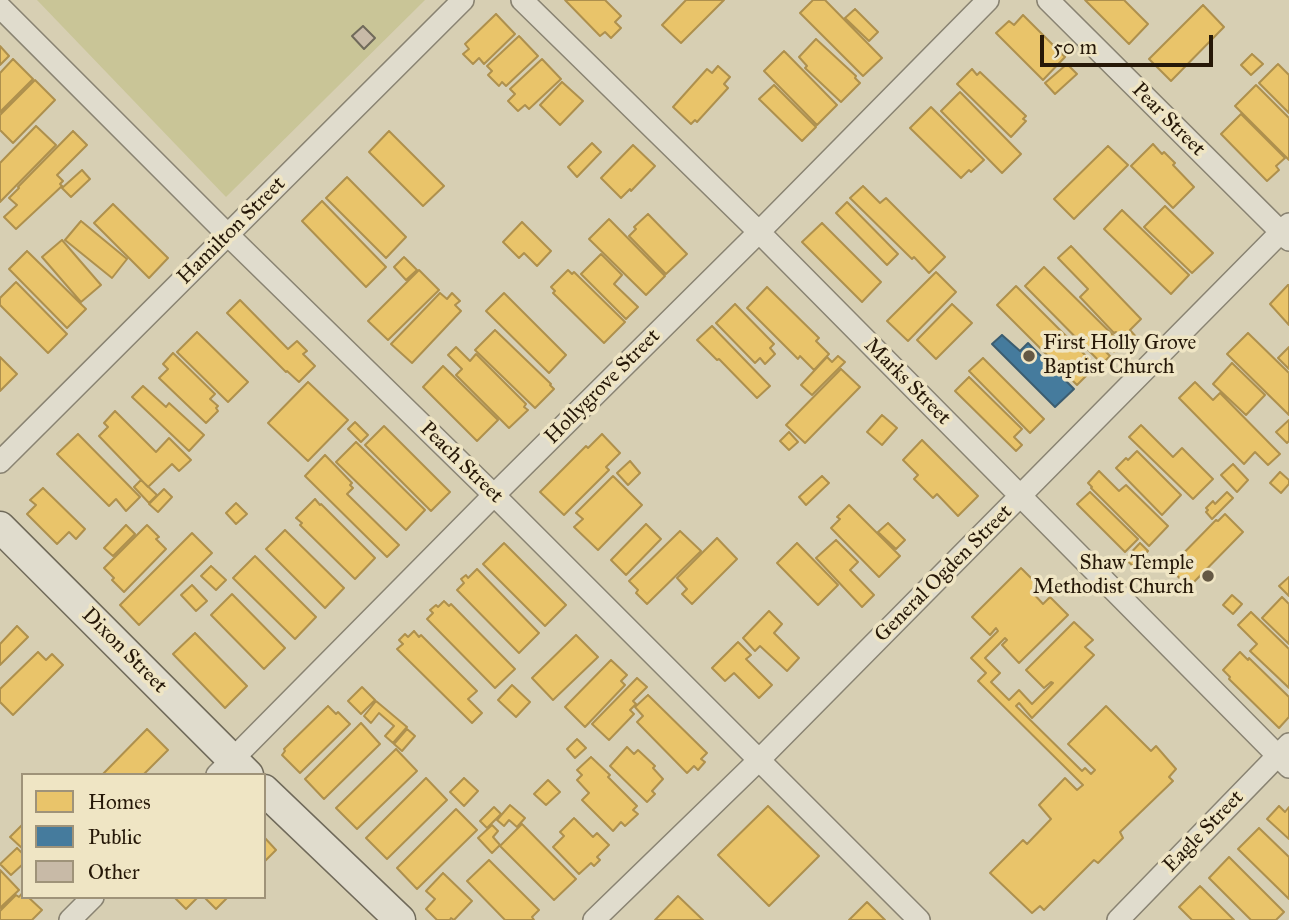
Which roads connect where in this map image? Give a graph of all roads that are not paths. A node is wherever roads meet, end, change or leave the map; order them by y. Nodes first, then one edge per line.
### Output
1 (463, 0) edge
2 (522, 0) edge
3 (988, 0) edge
4 (1048, 0) edge
5 (0, 8) edge
6 (759, 232) junction
7 (1286, 232) edge
8 (228, 235) junction
9 (0, 462) edge
10 (494, 495) junction
11 (1021, 497) junction
12 (0, 527) edge
13 (1285, 756) edge
14 (760, 759) junction
15 (233, 770) edge
16 (266, 792) edge
17 (91, 899) edge
18 (70, 920) edge
19 (400, 920) edge
20 (594, 920) edge
21 (919, 920) edge
22 (1118, 920) edge

1 - 8 street, Hamilton Street
2 - 6 street, Marks Street
3 - 6 street, Hollygrove Street
4 - 7 street, Pear Street
5 - 8 street, Peach Street
6 - 10 street, Hollygrove Street
6 - 11 street, Marks Street
7 - 11 street, General Ogden Street
8 - 9 street, Hamilton Street
8 - 10 street, Peach Street
10 - 14 street, Peach Street
10 - 15 street, Hollygrove Street
11 - 13 street, Marks Street
11 - 14 street, General Ogden Street
12 - 15 street, Dixon Street
13 - 22 street, Eagle Street
14 - 20 street, General Ogden Street
14 - 21 street, Peach Street
16 - 19 street
17 - 18 street

